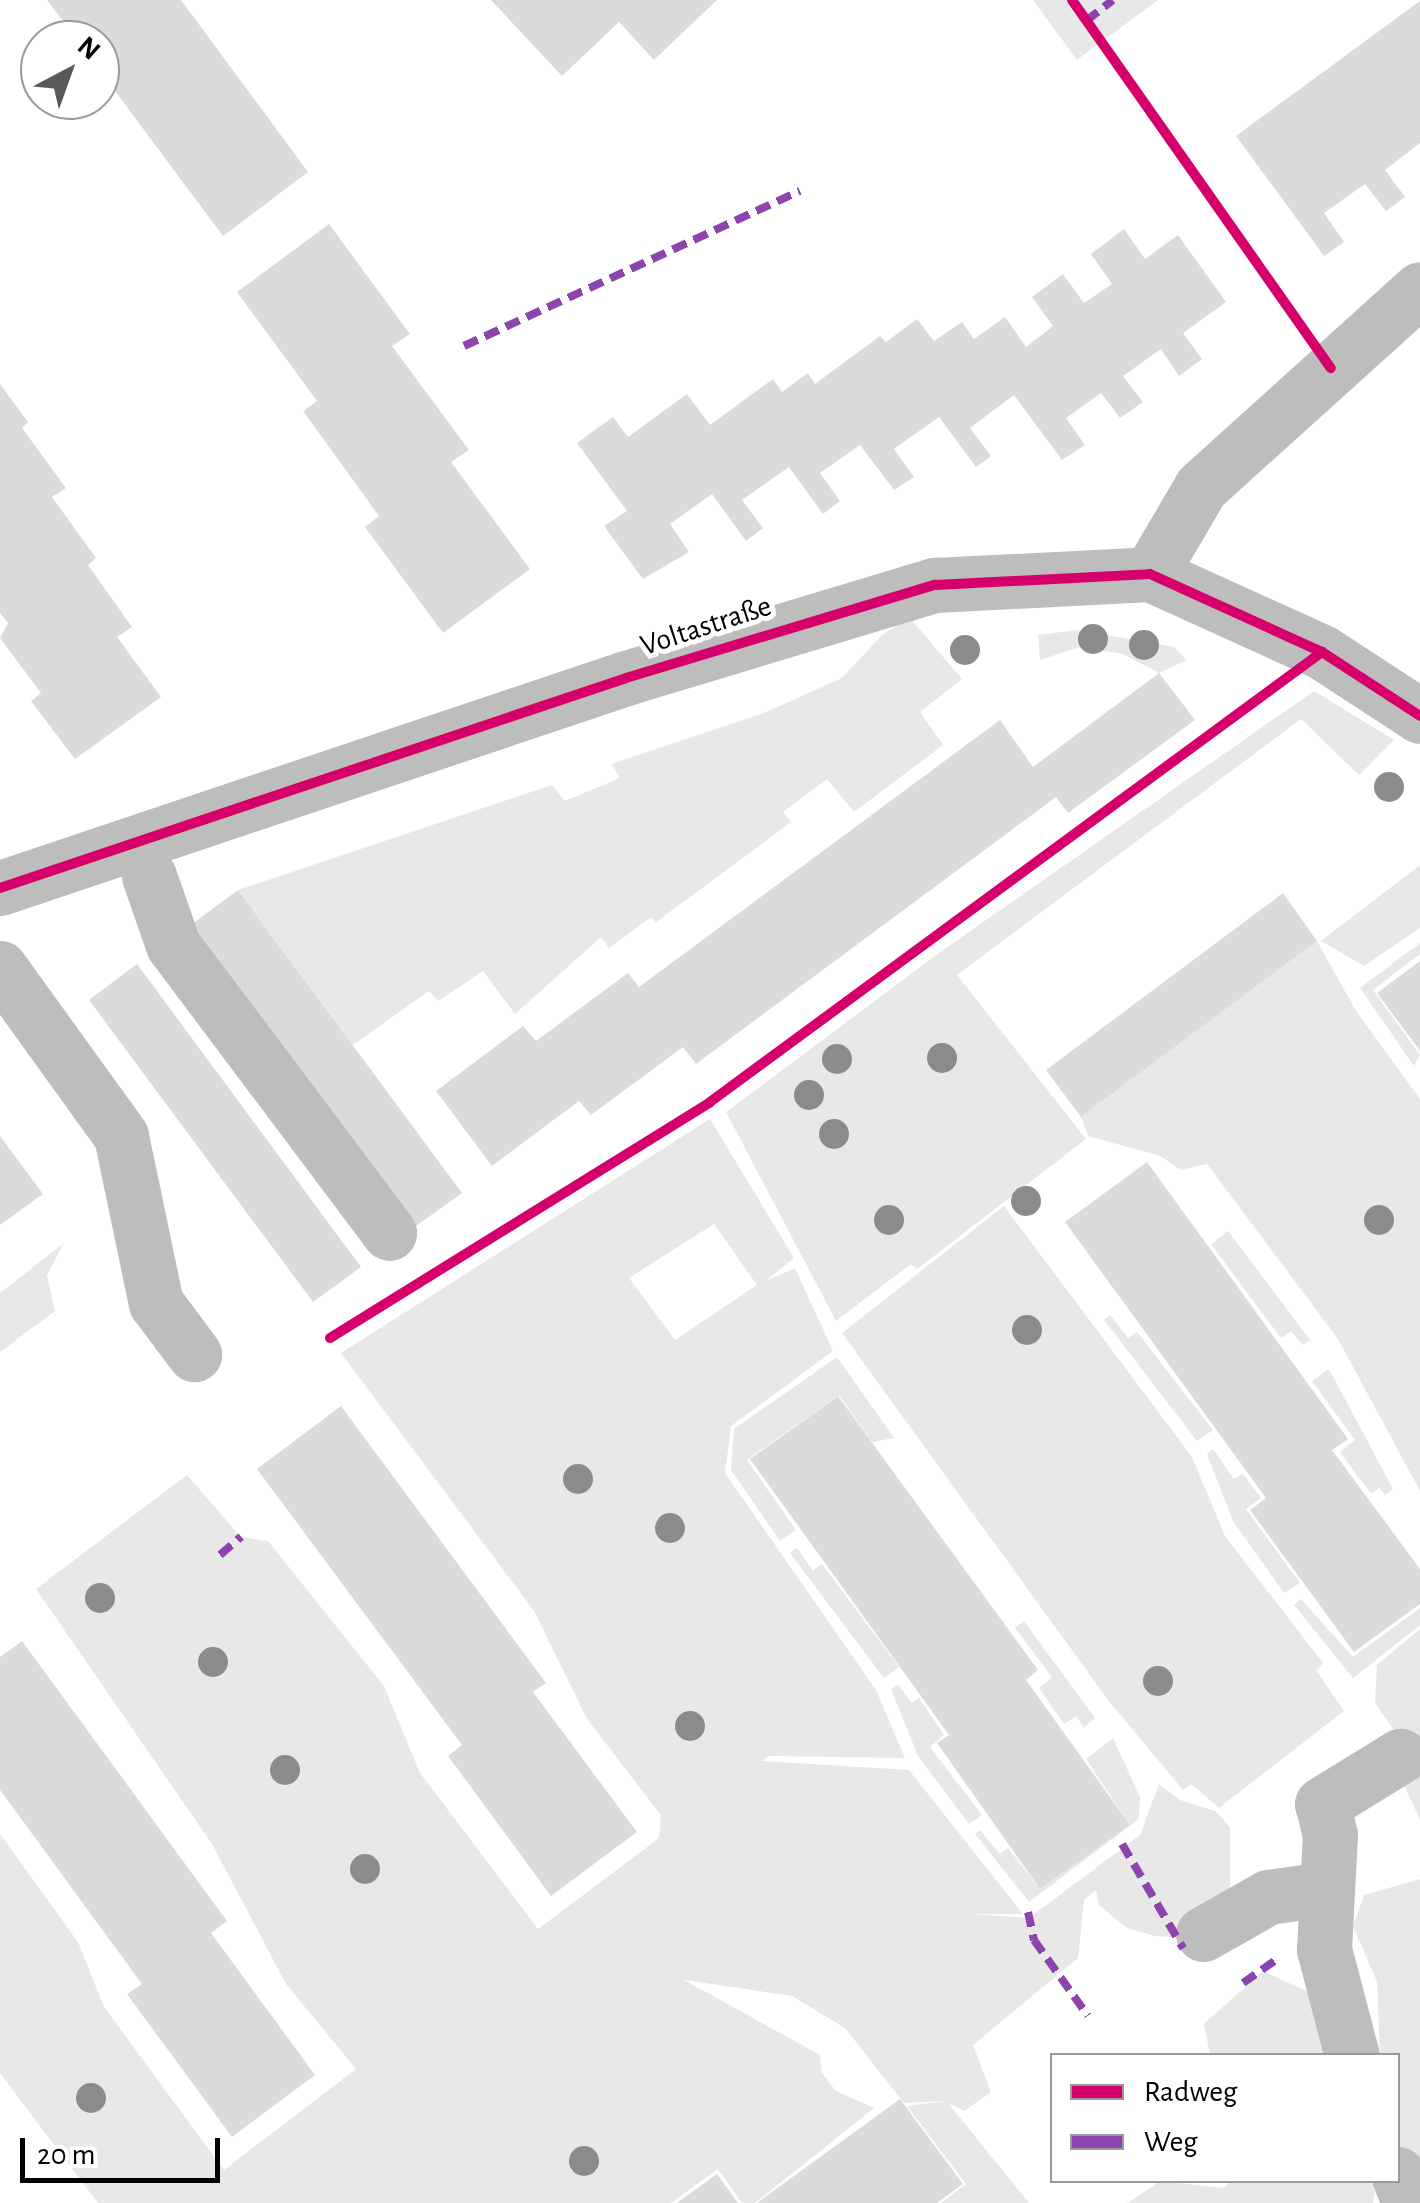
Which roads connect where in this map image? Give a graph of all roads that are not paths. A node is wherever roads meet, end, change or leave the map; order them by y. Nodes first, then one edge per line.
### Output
1 (1420, 289) edge
2 (1150, 574) junction
3 (1420, 716) edge
4 (149, 876) dead end
5 (0, 888) edge
6 (0, 968) edge
7 (388, 1233) dead end
8 (194, 1354) dead end
9 (1400, 1756) dead end
10 (1326, 1889) junction
11 (1203, 1934) dead end
12 (1351, 2053) edge
13 (1400, 2179) edge
14 (1409, 2203) edge

1 - 2 street
2 - 3 street, Voltastraße
2 - 5 street, Voltastraße
4 - 7 street
6 - 8 street
9 - 10 street
10 - 11 street
10 - 12 street
13 - 14 street

